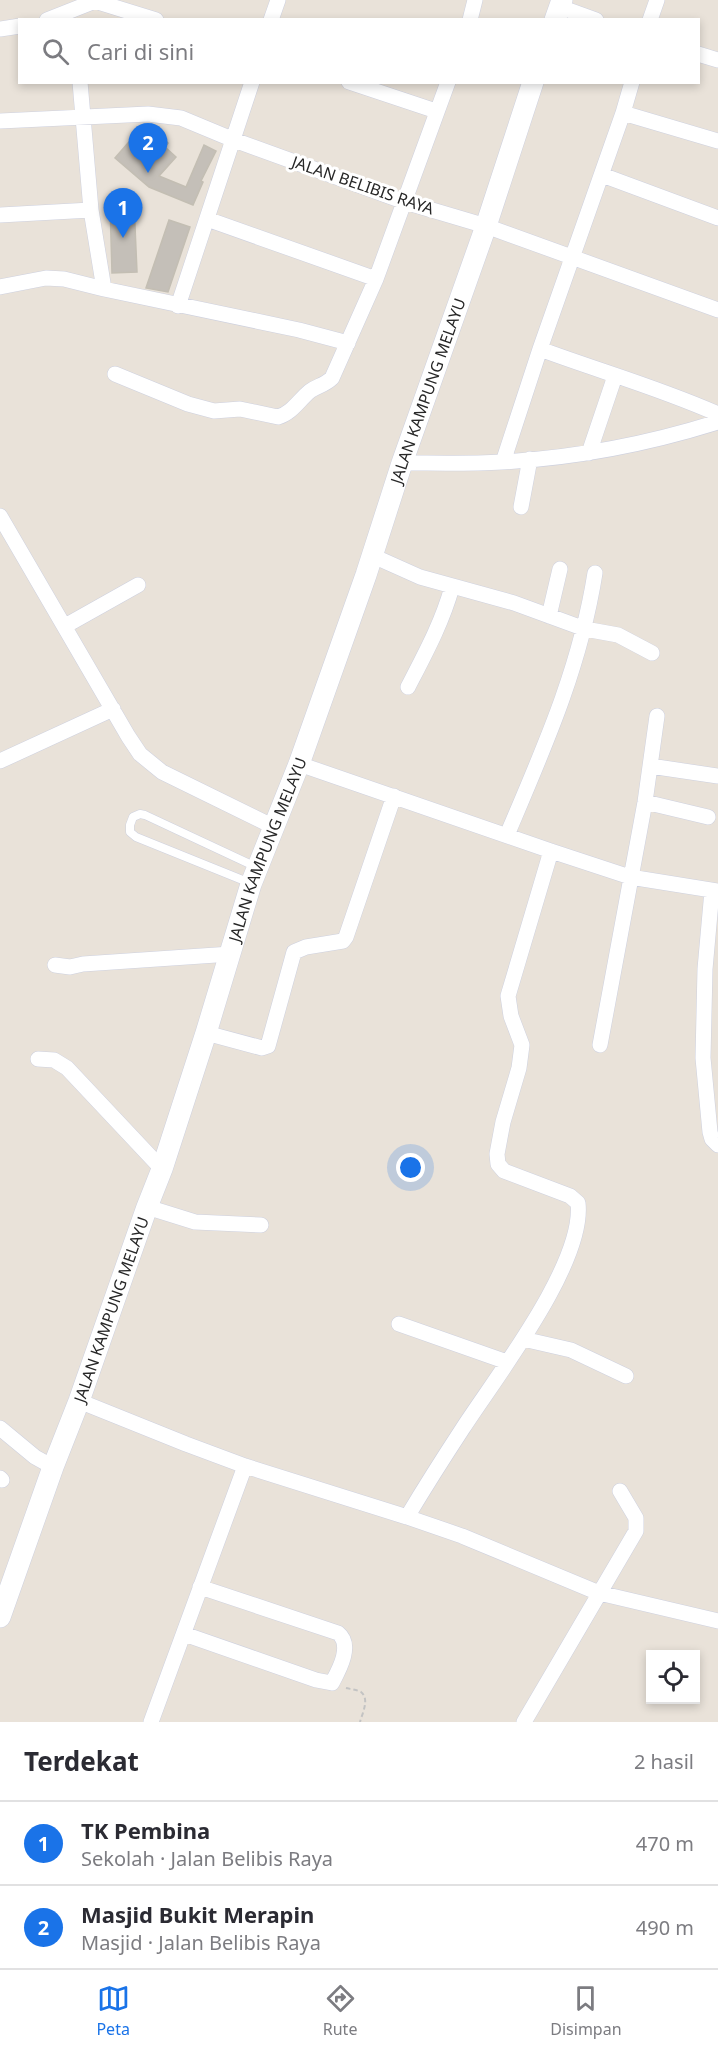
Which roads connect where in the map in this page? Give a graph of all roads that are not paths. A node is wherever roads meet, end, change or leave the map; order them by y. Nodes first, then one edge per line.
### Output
1 (278, 0) edge
2 (475, 0) edge
3 (657, 0) edge
4 (559, 9) edge
5 (55, 18) edge
6 (145, 18) edge
7 (273, 18) edge
8 (470, 18) edge
9 (589, 18) edge
10 (651, 18) edge
11 (18, 26) edge
12 (0, 29) edge
13 (700, 54) edge
14 (717, 56) edge
15 (80, 84) edge
16 (251, 84) edge
17 (355, 84) edge
18 (447, 84) edge
19 (532, 84) edge
20 (631, 84) edge
21 (436, 111) junction
22 (623, 113) junction
23 (83, 117) junction
24 (0, 121) edge
25 (234, 140) junction
26 (718, 141) edge
27 (602, 176) junction
28 (405, 202) junction
29 (91, 210) junction
30 (0, 215) edge
31 (718, 218) edge
32 (207, 219) junction
33 (486, 226) junction
34 (573, 257) junction
35 (375, 279) junction
36 (0, 287) edge
37 (104, 289) junction
38 (178, 306) junction
39 (718, 310) edge
40 (348, 343) junction
41 (540, 349) junction
42 (115, 374) dead end
43 (615, 376) junction
44 (718, 414) edge
45 (718, 422) edge
46 (589, 453) junction
47 (530, 459) junction
48 (503, 462) junction
49 (402, 463) junction
50 (521, 507) dead end
51 (0, 516) edge
52 (373, 556) junction
53 (560, 569) dead end
54 (596, 573) dead end
55 (138, 585) dead end
56 (452, 587) junction
57 (549, 616) junction
58 (64, 626) junction
59 (585, 629) junction
60 (652, 653) dead end
61 (408, 687) dead end
62 (113, 709) junction
63 (657, 716) dead end
64 (0, 761) edge
65 (299, 764) junction
66 (650, 766) junction
67 (718, 776) edge
68 (394, 796) junction
69 (645, 802) junction
70 (708, 817) dead end
71 (274, 827) junction
72 (507, 835) junction
73 (551, 851) junction
74 (254, 876) junction
75 (630, 877) junction
76 (715, 891) edge
77 (231, 954) junction
78 (55, 966) dead end
79 (712, 969) edge
80 (206, 1032) junction
81 (600, 1045) dead end
82 (38, 1059) dead end
83 (710, 1060) edge
84 (718, 1145) edge
85 (162, 1169) junction
86 (147, 1207) junction
87 (261, 1225) dead end
88 (399, 1324) dead end
89 (523, 1339) junction
90 (507, 1362) junction
91 (626, 1376) dead end
92 (79, 1401) junction
93 (0, 1428) edge
94 (245, 1466) junction
95 (53, 1467) junction
96 (620, 1491) dead end
97 (406, 1517) junction
98 (200, 1587) junction
99 (599, 1593) junction
100 (0, 1617) edge
101 (718, 1621) edge
102 (184, 1634) junction
103 (151, 1722) edge
104 (524, 1722) edge

1 - 7 street
2 - 8 street
3 - 10 street
4 - 9 street
5 - 6 street
11 - 12 street
13 - 14 street
15 - 23 street
16 - 25 street
17 - 21 street
18 - 21 street
19 - 33 main road, JALAN KAMPUNG MELAYU
20 - 22 street
21 - 28 street
22 - 26 street
22 - 27 street
23 - 24 street, JALAN BELIBIS RAYA
23 - 25 street, JALAN BELIBIS RAYA
23 - 29 street
25 - 28 street, JALAN BELIBIS RAYA
25 - 32 street
27 - 31 street
27 - 34 street
28 - 33 street, JALAN BELIBIS RAYA
28 - 35 street
29 - 30 street
29 - 37 street
32 - 35 street
32 - 38 street
33 - 34 street, JALAN BELIBIS RAYA
33 - 49 main road, JALAN KAMPUNG MELAYU
34 - 39 street, JALAN BELIBIS RAYA
34 - 41 street
35 - 40 street
36 - 37 street
37 - 38 street
38 - 40 street
40 - 42 street
41 - 43 street
41 - 48 street
43 - 44 street
43 - 46 street
45 - 46 street
46 - 47 street
47 - 48 street
47 - 50 street
48 - 49 street
49 - 52 main road, JALAN KAMPUNG MELAYU
51 - 58 street
52 - 56 street
52 - 65 main road, JALAN KAMPUNG MELAYU
53 - 57 street
54 - 59 street
55 - 58 street
56 - 57 street
56 - 61 street
57 - 59 street
58 - 62 street
59 - 60 street
59 - 72 street
62 - 64 street
62 - 71 street
63 - 66 street
65 - 68 street
65 - 71 main road, JALAN KAMPUNG MELAYU
66 - 67 street
66 - 69 street
68 - 72 street
68 - 80 street
69 - 70 street
69 - 75 street
71 - 74 main road, JALAN KAMPUNG MELAYU
72 - 73 street
73 - 75 street
73 - 89 street
74 - 74 lane
74 - 77 main road, JALAN KAMPUNG MELAYU
75 - 76 street
75 - 81 street
76 - 79 street
77 - 78 street
77 - 80 main road, JALAN KAMPUNG MELAYU
79 - 83 street
80 - 85 main road, JALAN KAMPUNG MELAYU
82 - 85 street
83 - 84 street
85 - 86 main road, JALAN KAMPUNG MELAYU
86 - 87 street
86 - 92 main road, JALAN KAMPUNG MELAYU
88 - 90 street
89 - 90 street
89 - 91 street
90 - 97 street
92 - 94 street
92 - 95 main road, JALAN KAMPUNG MELAYU
93 - 95 street
94 - 97 street
94 - 98 street
95 - 100 main road, JALAN KAMPUNG MELAYU
96 - 99 street
97 - 99 street
98 - 102 street
98 - 102 street
99 - 101 street
99 - 104 street
102 - 103 street

